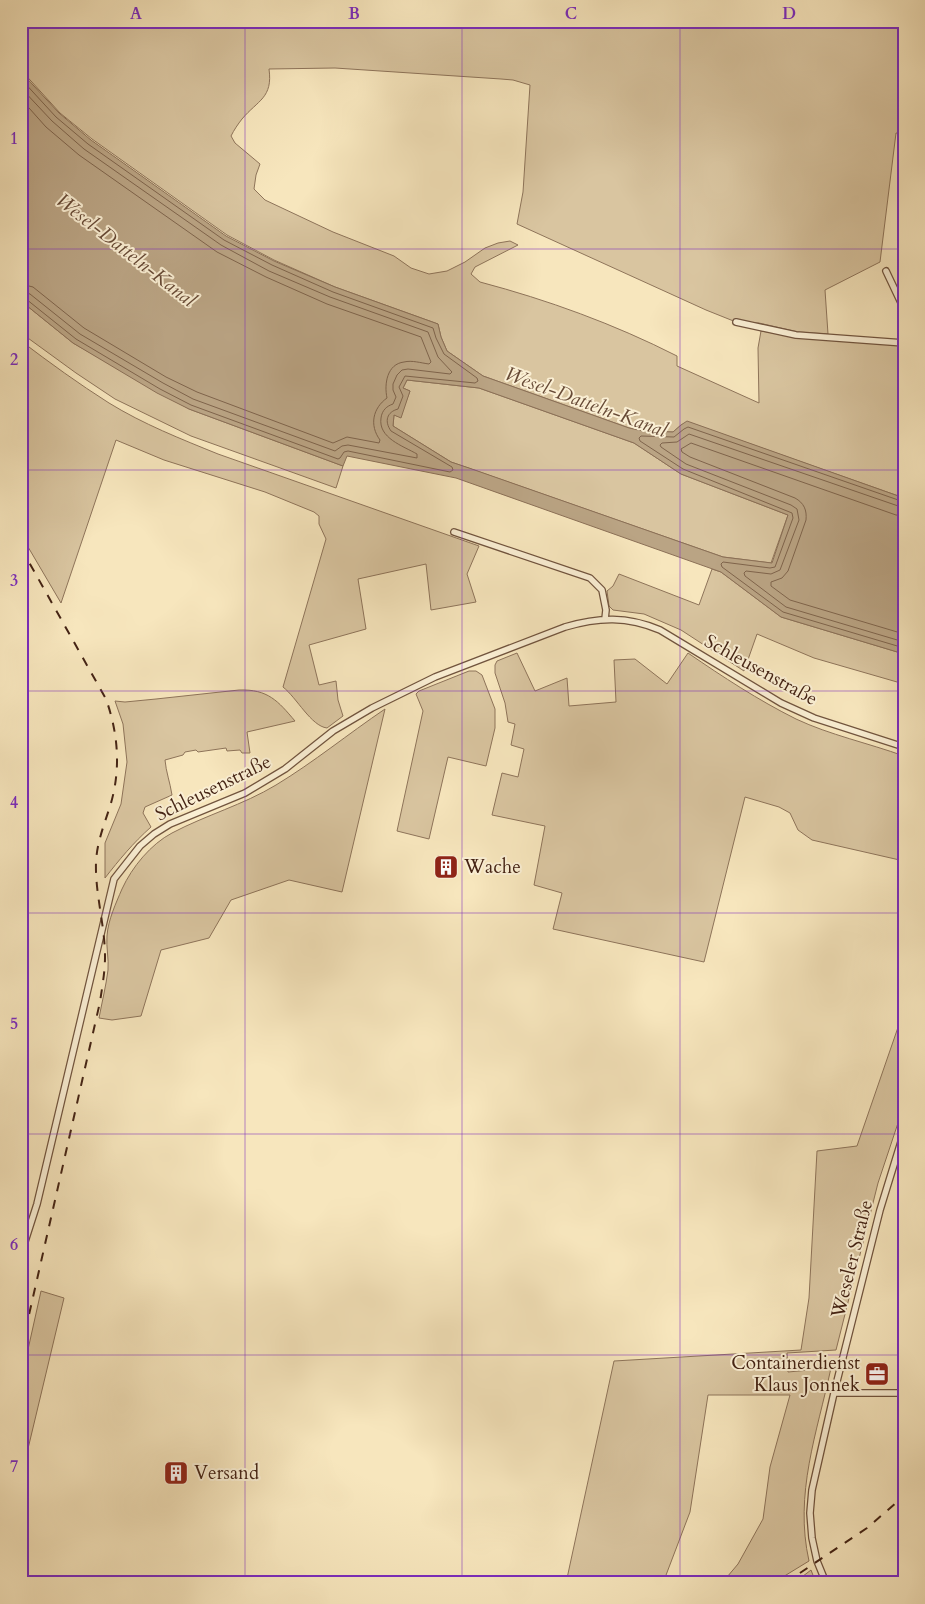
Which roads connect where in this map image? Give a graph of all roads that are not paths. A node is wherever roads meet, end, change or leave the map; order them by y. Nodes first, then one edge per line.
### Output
1 (886, 271) dead end
2 (904, 309) edge
3 (736, 322) dead end
4 (904, 343) edge
5 (454, 532) dead end
6 (605, 619) junction
7 (904, 747) edge
8 (904, 1132) edge
9 (21, 1254) edge
10 (834, 1393) junction
11 (904, 1393) edge
12 (826, 1583) edge

1 - 2 street
3 - 4 street
5 - 6 street
6 - 7 street, Schleusenstraße
6 - 9 street, Schleusenstraße
8 - 10 street, Weseler Straße
10 - 11 street
10 - 12 street, Weseler Straße

